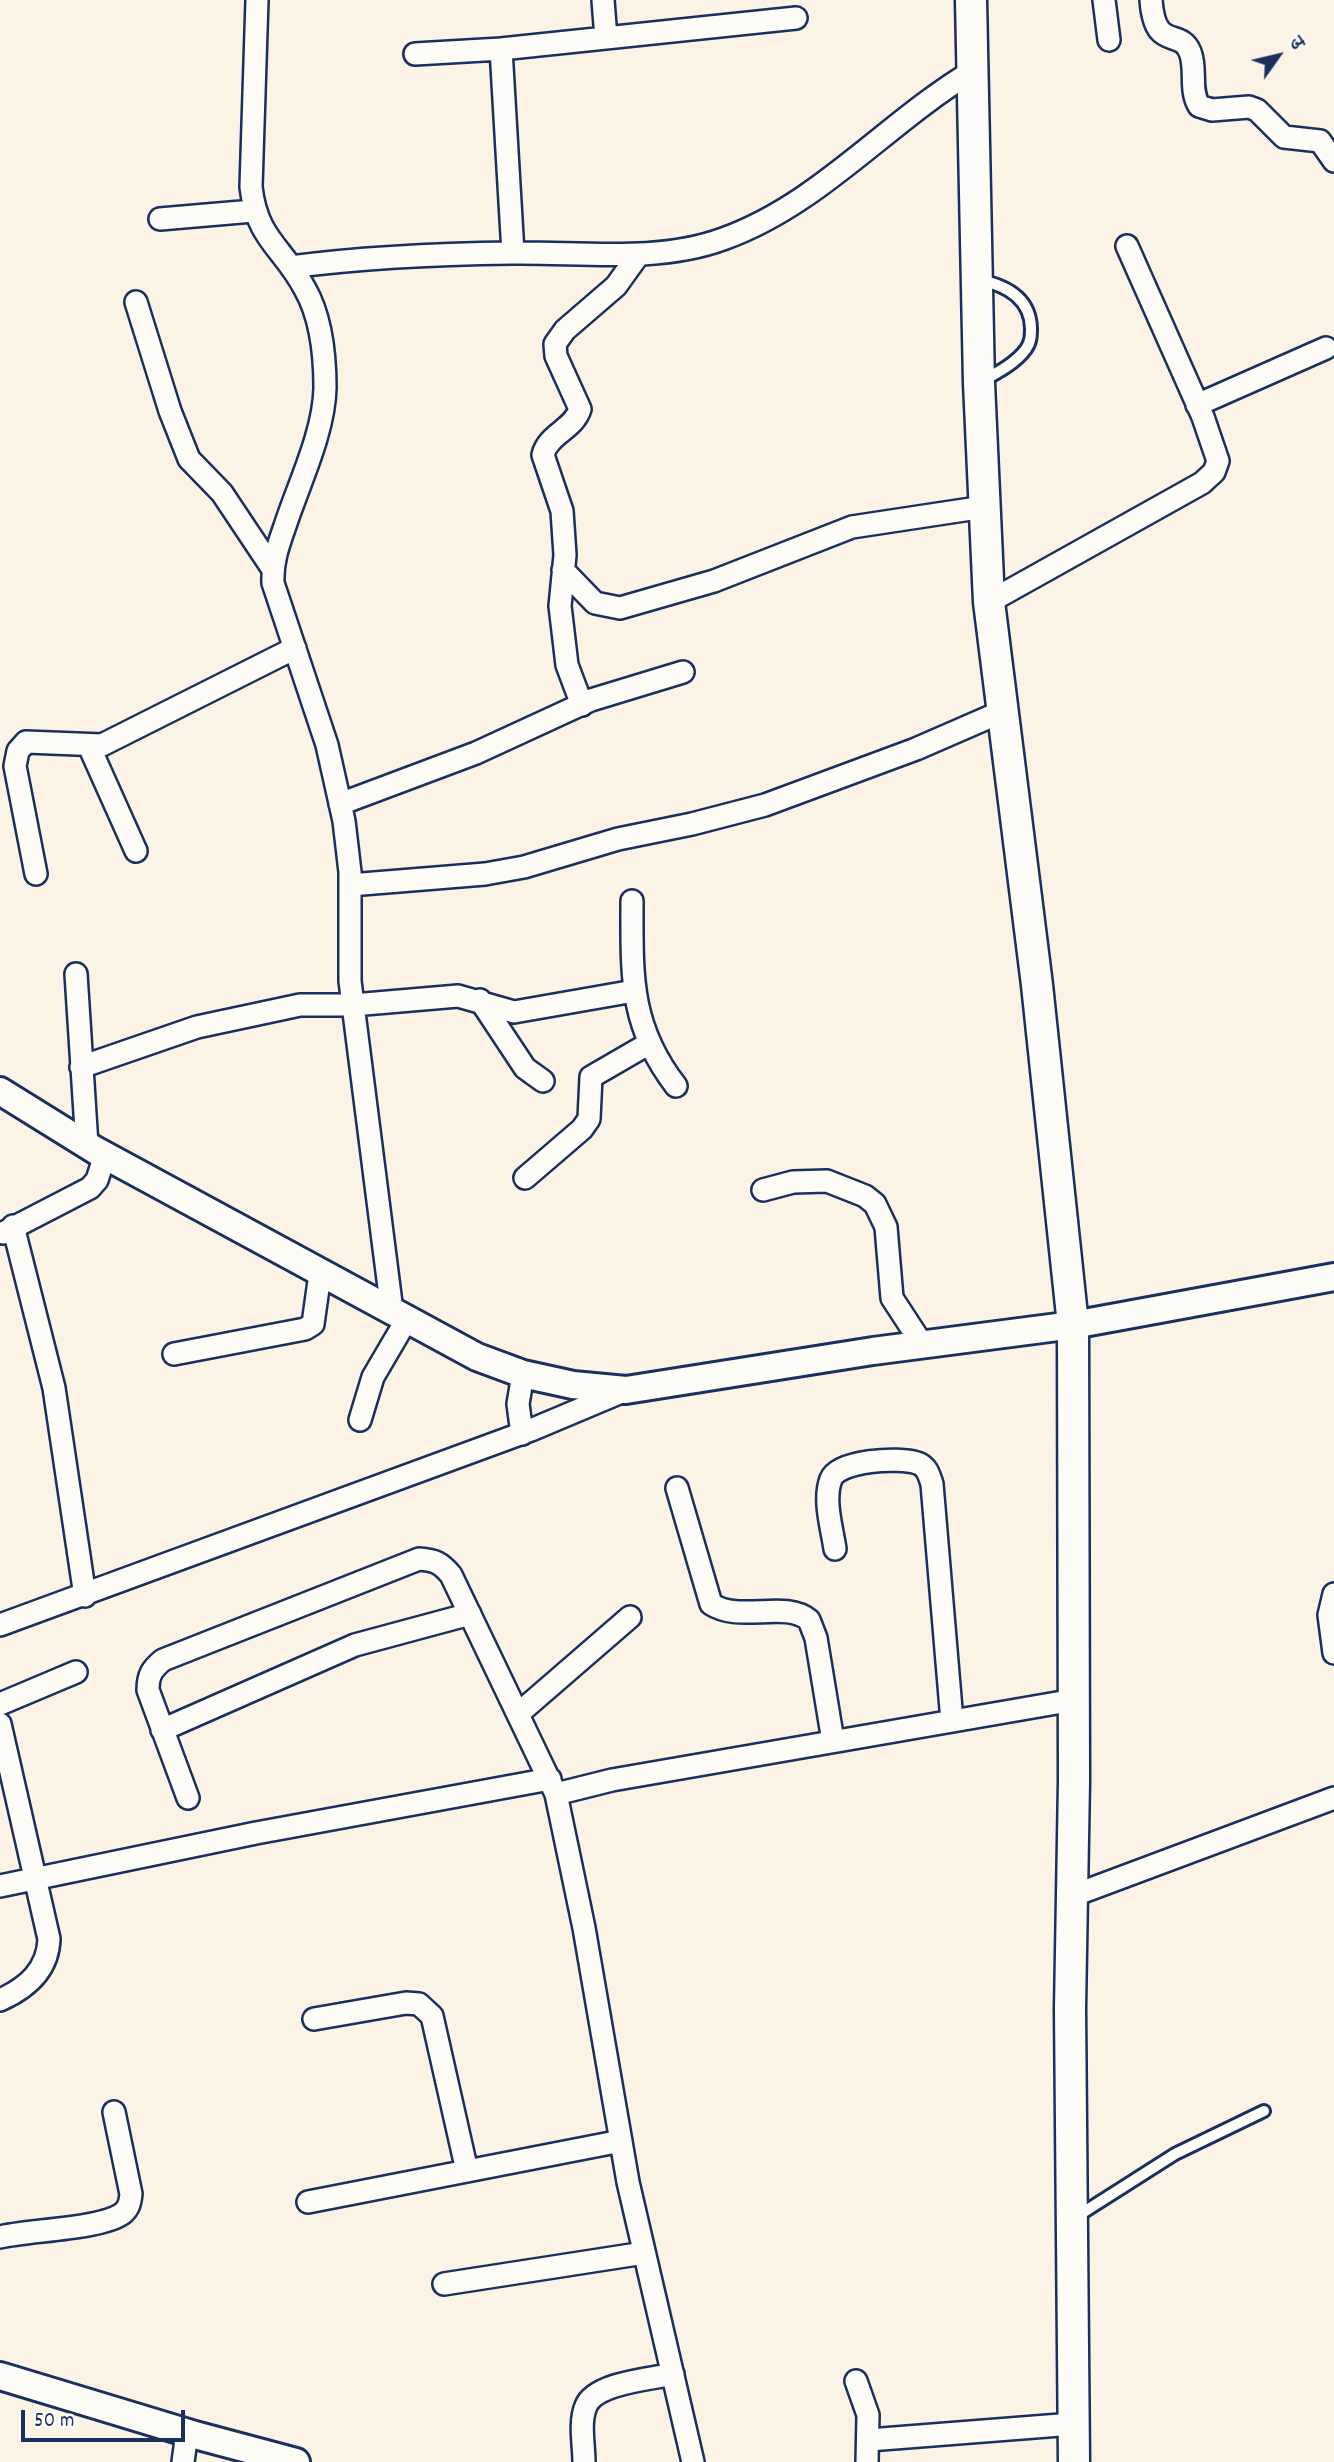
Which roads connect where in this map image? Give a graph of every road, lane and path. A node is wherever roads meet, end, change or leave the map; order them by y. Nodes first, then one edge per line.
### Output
1 (257, 0) edge
2 (603, 0) edge
3 (971, 0) edge
4 (1104, 0) edge
5 (1151, 0) edge
6 (796, 18) dead end
7 (606, 38) junction
8 (1109, 40) dead end
9 (501, 49) junction
10 (415, 54) dead end
11 (973, 71) junction
12 (1334, 161) edge
13 (253, 211) junction
14 (160, 219) dead end
15 (1127, 246) dead end
16 (513, 253) junction
17 (639, 254) junction
18 (291, 267) junction
19 (976, 279) junction
20 (136, 302) dead end
21 (1326, 348) dead end
22 (979, 383) junction
23 (1198, 405) junction
24 (984, 506) junction
25 (272, 568) junction
26 (563, 570) junction
27 (989, 602) junction
28 (295, 648) junction
29 (683, 672) dead end
30 (582, 705) junction
31 (1001, 712) junction
32 (89, 746) junction
33 (340, 804) junction
34 (135, 851) dead end
35 (36, 874) dead end
36 (349, 884) junction
37 (632, 901) dead end
38 (76, 974) dead end
39 (634, 991) junction
40 (480, 1000) junction
41 (353, 1005) junction
42 (648, 1044) junction
43 (82, 1067) junction
44 (543, 1081) dead end
45 (676, 1086) dead end
46 (0, 1091) edge
47 (95, 1150) junction
48 (525, 1178) dead end
49 (763, 1190) dead end
50 (6, 1230) edge
51 (320, 1275) junction
52 (1334, 1277) edge
53 (400, 1315) junction
54 (1073, 1325) junction
55 (922, 1344) junction
56 (174, 1354) dead end
57 (523, 1374) junction
58 (626, 1390) junction
59 (360, 1420) dead end
60 (522, 1434) junction
61 (677, 1488) dead end
62 (835, 1549) dead end
63 (1334, 1594) edge
64 (85, 1596) junction
65 (470, 1614) junction
66 (630, 1617) dead end
67 (0, 1625) edge
68 (1334, 1653) edge
69 (76, 1672) dead end
70 (1074, 1700) junction
71 (0, 1704) edge
72 (518, 1714) junction
73 (952, 1721) junction
74 (0, 1724) edge
75 (162, 1730) junction
76 (833, 1741) junction
77 (553, 1786) junction
78 (188, 1798) dead end
79 (1334, 1798) edge
80 (37, 1879) junction
81 (0, 1886) edge
82 (1072, 1896) junction
83 (0, 2000) edge
84 (314, 2019) dead end
85 (1264, 2110) dead end
86 (114, 2112) dead end
87 (621, 2141) junction
88 (467, 2171) junction
89 (308, 2202) dead end
90 (1074, 2218) junction
91 (0, 2237) edge
92 (644, 2253) junction
93 (444, 2284) dead end
94 (673, 2374) junction
95 (0, 2376) edge
96 (856, 2381) dead end
97 (1073, 2424) junction
98 (187, 2433) junction
99 (869, 2440) junction
100 (183, 2462) edge
101 (296, 2462) edge
102 (584, 2462) edge
103 (693, 2462) edge
104 (867, 2462) edge
105 (1074, 2462) edge

1 - 13 street
2 - 7 street
3 - 11 main road
4 - 8 street
5 - 12 street
6 - 7 street
7 - 9 street
9 - 10 street
9 - 16 street
11 - 17 street
11 - 19 main road
13 - 14 street
13 - 18 street
15 - 23 street
16 - 17 street
16 - 18 street
17 - 26 street
18 - 25 street
19 - 22 main road
19 - 22 lane
20 - 25 street
21 - 23 street
22 - 24 main road
23 - 27 street
24 - 26 street
24 - 27 main road
25 - 28 street
26 - 30 street
27 - 31 main road
28 - 32 street
28 - 33 street
29 - 30 street
30 - 33 street
31 - 36 street
31 - 54 main road
32 - 34 street
32 - 35 street
33 - 36 street
36 - 41 street
37 - 39 street
38 - 43 street
39 - 40 street
39 - 42 street
40 - 41 street
40 - 44 street
41 - 43 street
41 - 53 street
42 - 45 street
42 - 48 street
43 - 47 street
46 - 47 street
47 - 50 street
47 - 51 street
49 - 55 street
50 - 64 street
51 - 53 street
51 - 56 street
52 - 54 street
53 - 57 street
53 - 59 street
54 - 55 street
54 - 70 main road
55 - 58 street
57 - 58 street
57 - 60 street
58 - 60 street
60 - 64 street
61 - 76 street
62 - 73 street
63 - 68 street
64 - 67 street
65 - 72 street
65 - 75 street
65 - 75 street
66 - 72 street
69 - 71 street
70 - 73 street
70 - 82 main road
72 - 77 street
73 - 76 street
74 - 80 street
75 - 78 street
76 - 77 street
77 - 80 street
77 - 87 street
79 - 82 street
80 - 81 street
80 - 83 street
82 - 90 main road
84 - 88 street
85 - 90 lane
86 - 91 street
87 - 88 street
87 - 92 street
88 - 89 street
90 - 97 main road
92 - 93 street
92 - 94 street
94 - 102 street
94 - 103 street
95 - 98 street
96 - 99 street
97 - 99 street
97 - 105 main road
98 - 100 street
98 - 101 street
99 - 104 street

